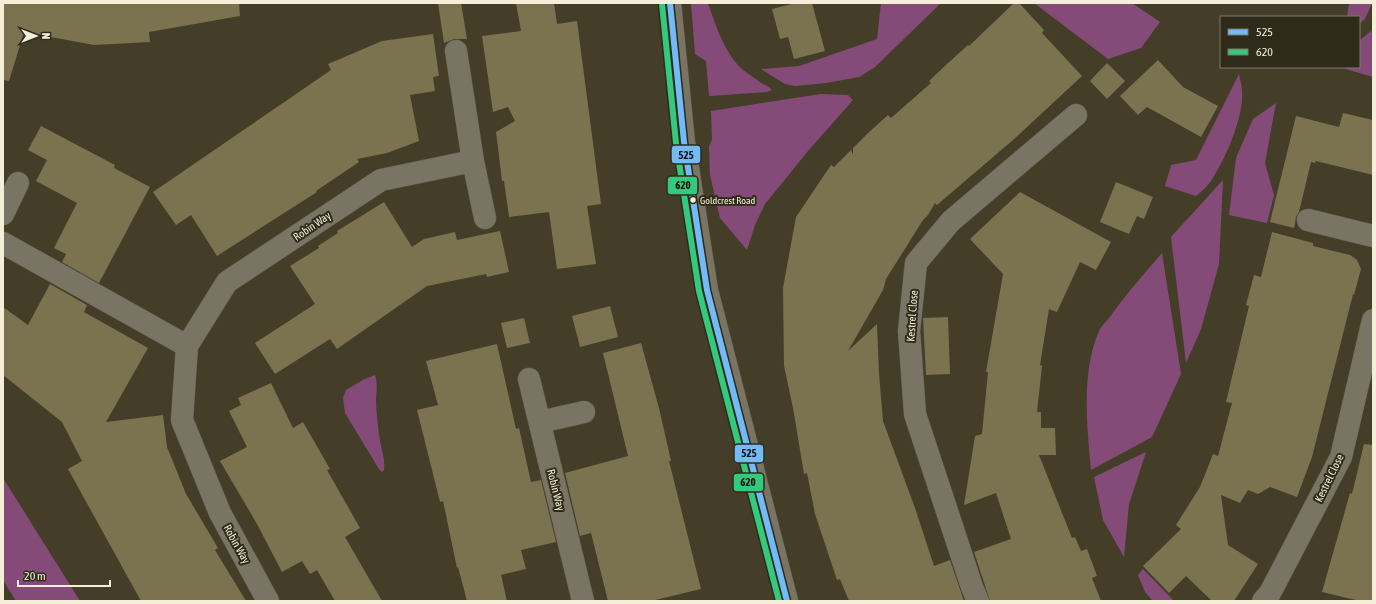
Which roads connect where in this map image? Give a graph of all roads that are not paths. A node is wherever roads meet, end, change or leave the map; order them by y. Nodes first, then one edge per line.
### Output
1 (670, 3) edge
2 (456, 51) dead end
3 (1076, 115) dead end
4 (472, 161) junction
5 (18, 183) dead end
6 (3, 214) edge
7 (485, 218) dead end
8 (1308, 220) dead end
9 (1373, 236) edge
10 (3, 243) edge
11 (1373, 320) edge
12 (187, 346) junction
13 (529, 379) dead end
14 (584, 412) dead end
15 (540, 422) junction
16 (268, 601) edge
17 (583, 601) edge
18 (787, 601) edge
19 (978, 601) edge
20 (1262, 601) edge

1 - 18 street
2 - 4 street
3 - 19 street, Kestrel Close
4 - 7 street
4 - 12 street, Robin Way
5 - 6 street
8 - 9 street
10 - 12 street
11 - 20 street, Kestrel Close
12 - 16 street, Robin Way
13 - 15 street, Robin Way
14 - 15 street
15 - 17 street, Robin Way

